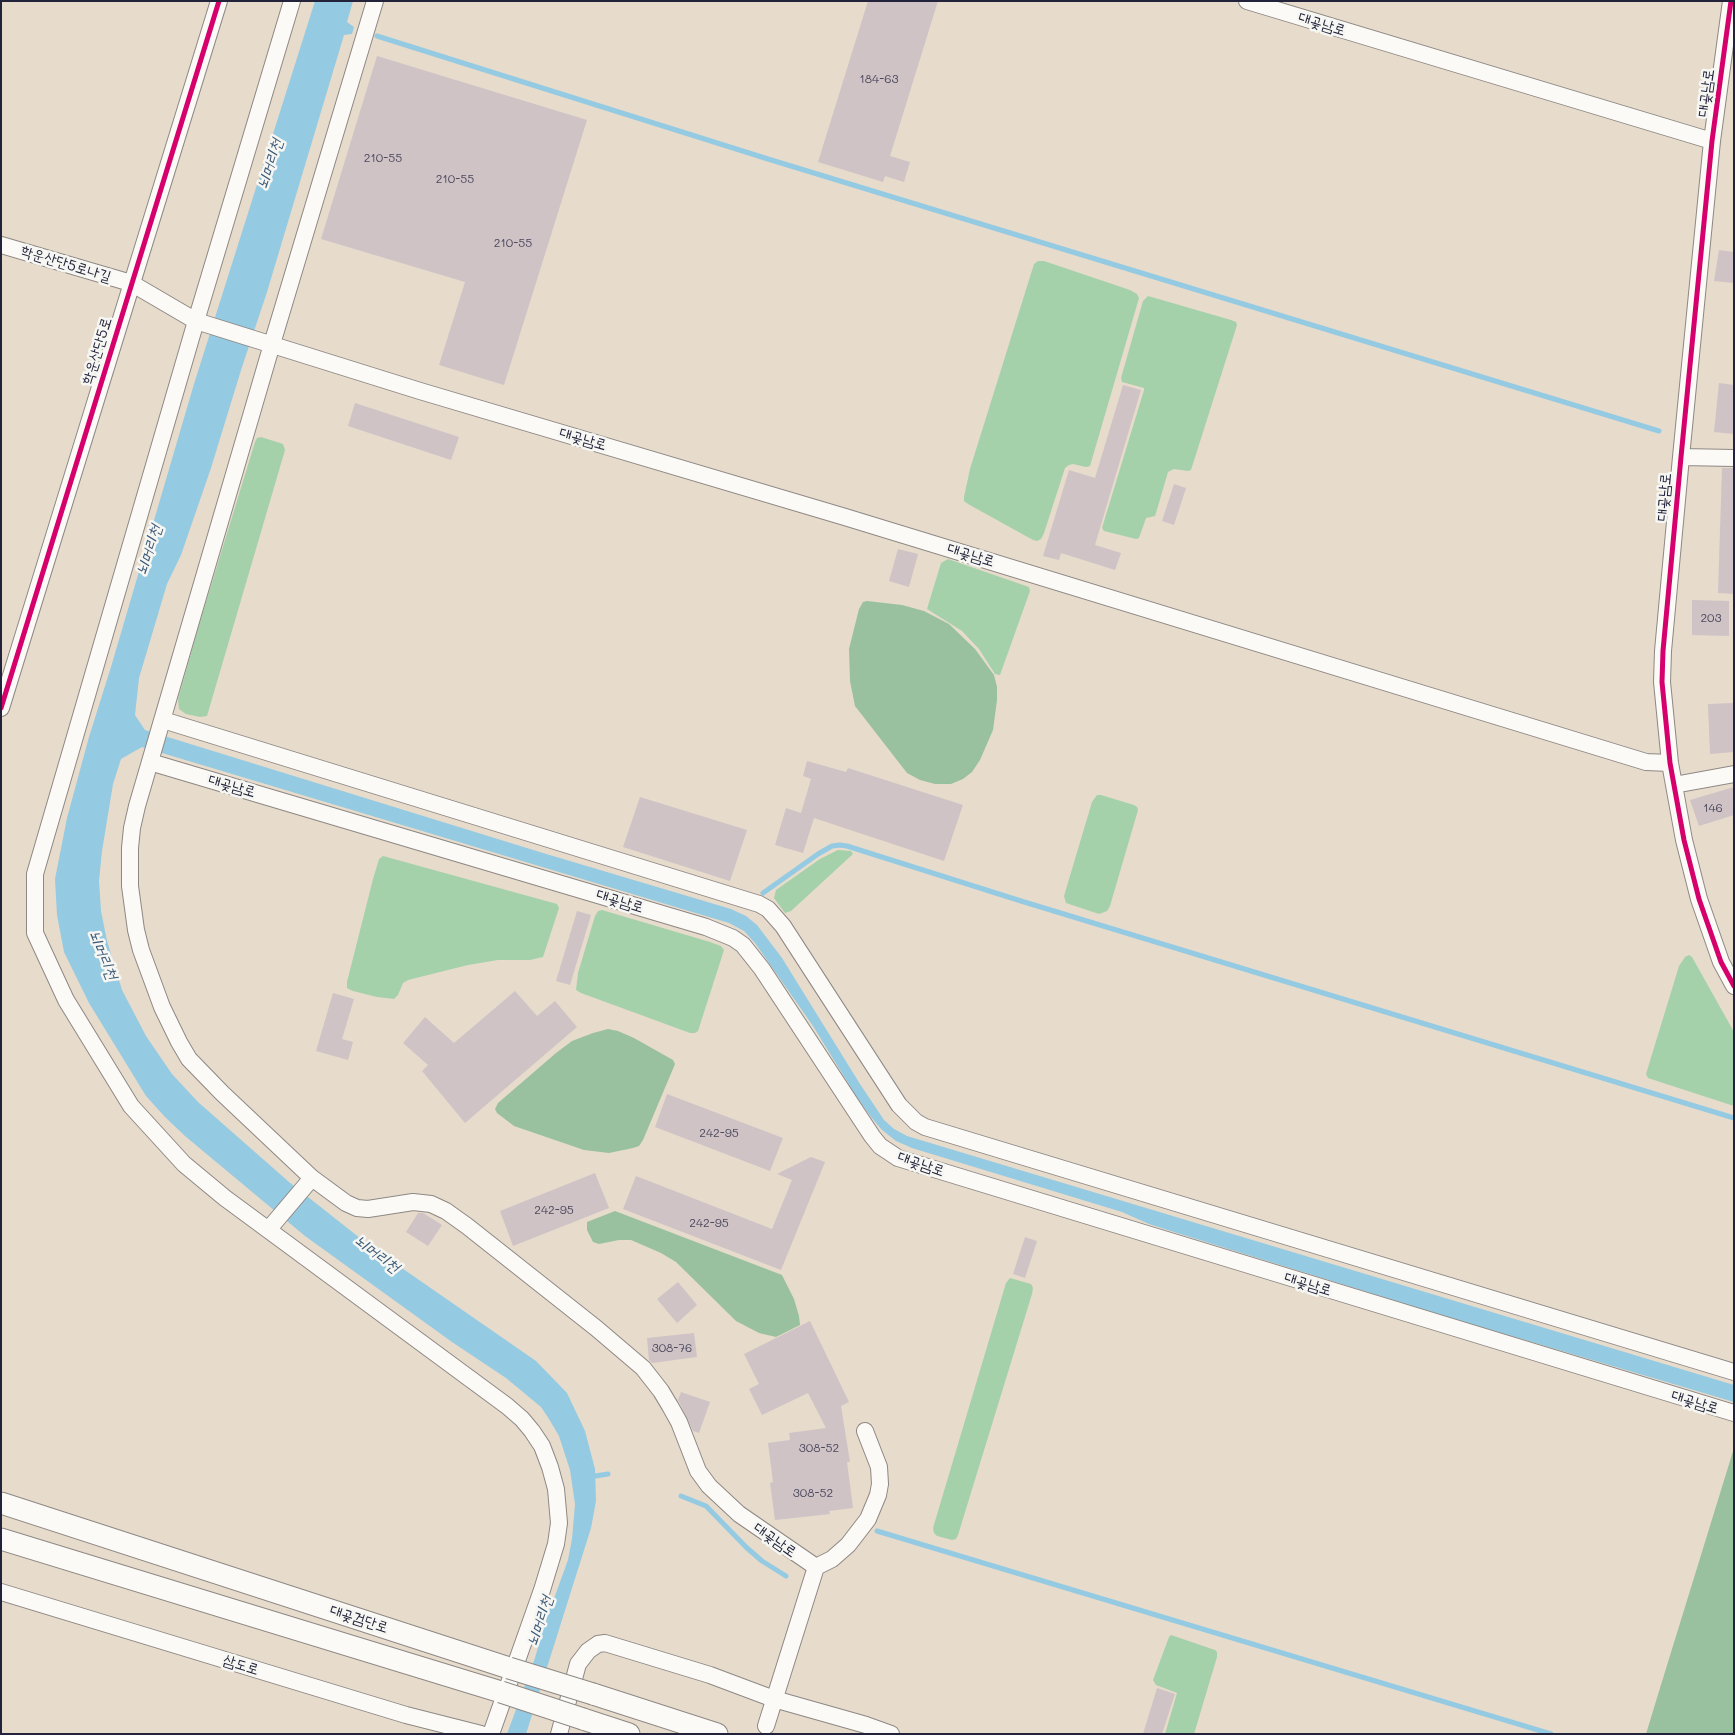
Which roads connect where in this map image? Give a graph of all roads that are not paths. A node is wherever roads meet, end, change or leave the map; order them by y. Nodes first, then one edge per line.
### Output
1 (219, 1) edge
2 (292, 1) edge
3 (375, 1) edge
4 (1247, 1) edge
5 (1731, 1) edge
6 (1712, 141) junction
7 (1, 245) edge
8 (131, 283) junction
9 (196, 321) junction
10 (272, 344) junction
11 (1681, 457) junction
12 (1734, 458) edge
13 (1, 708) edge
14 (163, 720) junction
15 (150, 762) junction
16 (1670, 762) junction
17 (1734, 774) edge
18 (1674, 785) junction
19 (1734, 986) edge
20 (312, 1178) junction
21 (268, 1230) junction
22 (1734, 1372) edge
23 (1734, 1413) edge
24 (864, 1431) dead end
25 (1, 1504) edge
26 (1, 1539) edge
27 (816, 1567) junction
28 (1, 1592) edge
29 (774, 1699) junction
30 (766, 1726) dead end
31 (481, 1734) edge
32 (491, 1734) edge
33 (559, 1734) edge
34 (629, 1734) edge
35 (717, 1734) edge
36 (891, 1734) edge

1 - 8 street, 학운산단5로
2 - 9 street
3 - 10 street, 대곶남로
4 - 6 street, 대곶남로
5 - 6 street, 대곶남로
6 - 11 street, 대곶남로
7 - 8 street, 학운산단5로나길
8 - 9 street, 학운산단5로나길
8 - 13 street, 학운산단5로
9 - 10 street, 대곶남로
9 - 21 street
10 - 14 street, 대곶남로
10 - 16 street, 대곶남로
11 - 12 street
11 - 16 street, 대곶남로
14 - 15 street, 대곶남로
14 - 22 street
15 - 20 street, 대곶남로
15 - 23 street, 대곶남로
16 - 18 street, 대곶남로
17 - 18 street
18 - 19 street, 대곶남로
20 - 21 street
20 - 27 street, 대곶남로
21 - 32 street
24 - 27 street
25 - 35 main road, 대곶검단로, bridge
26 - 34 main road, 대곶검단로, bridge
27 - 29 street
28 - 31 street, 삼도로
29 - 30 street
29 - 33 street
29 - 36 street

